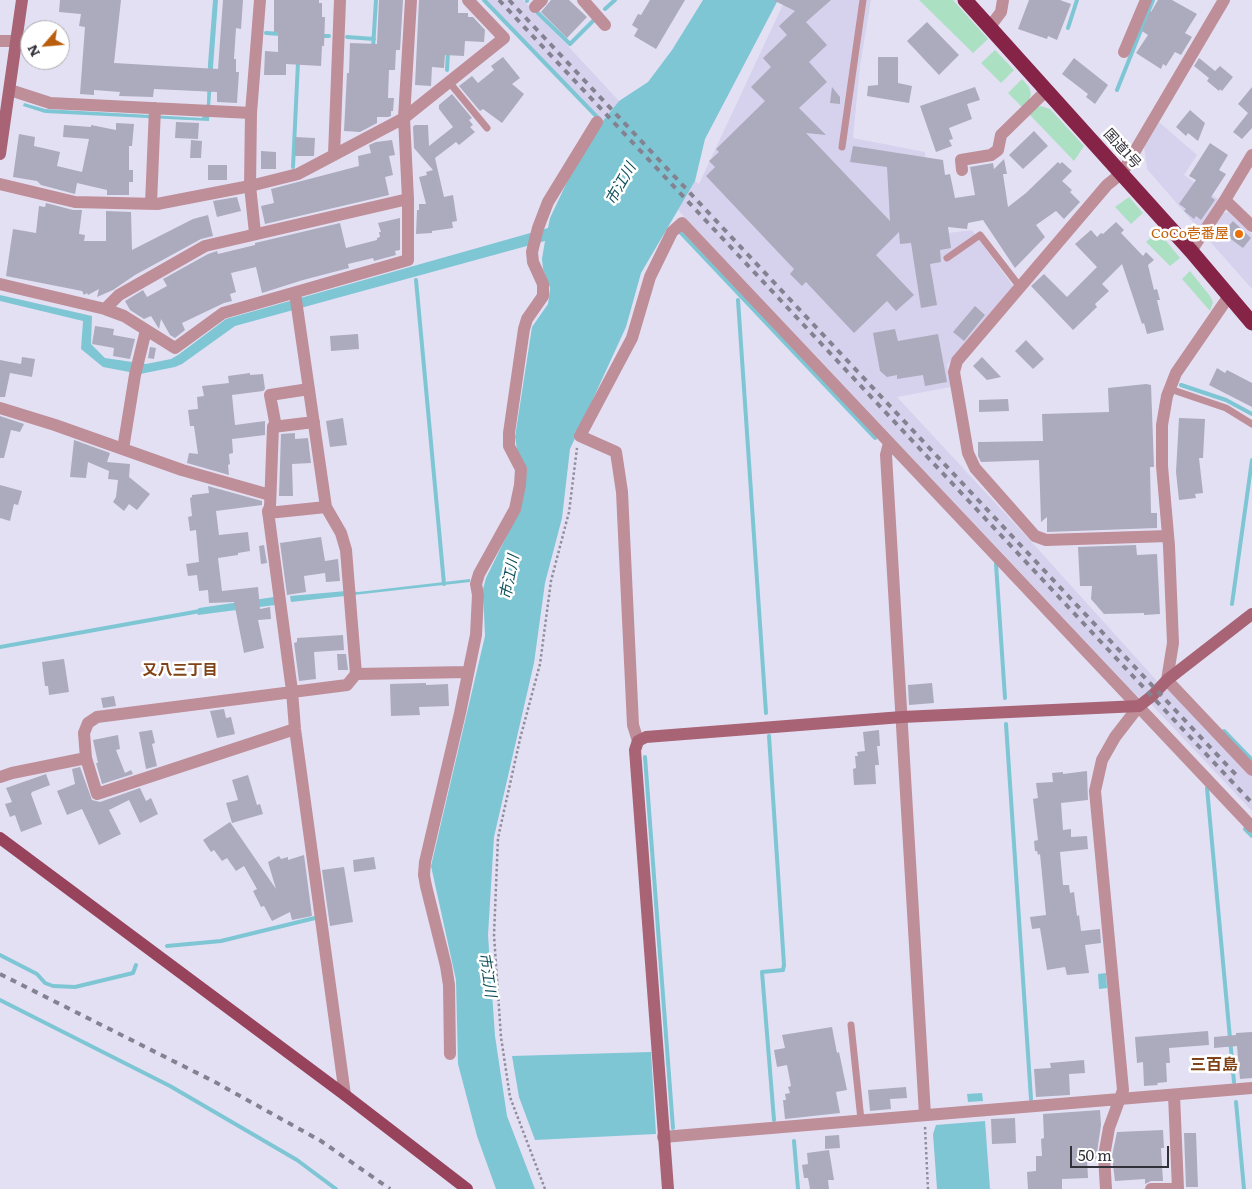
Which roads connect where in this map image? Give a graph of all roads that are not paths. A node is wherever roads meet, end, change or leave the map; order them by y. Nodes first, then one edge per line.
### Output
1 (22, 0) edge
2 (260, 0) edge
3 (340, 0) edge
4 (411, 0) edge
5 (468, 0) edge
6 (583, 0) edge
7 (863, 0) edge
8 (965, 0) edge
9 (1003, 0) edge
10 (1146, 0) edge
11 (1224, 0) edge
12 (605, 25) dead end
13 (990, 28) junction
14 (0, 41) edge
15 (16, 41) junction
16 (1124, 52) dead end
17 (449, 82) junction
18 (10, 90) junction
19 (1047, 90) junction
20 (251, 113) junction
21 (155, 115) junction
22 (404, 118) junction
23 (597, 122) dead end
24 (487, 128) dead end
25 (842, 147) dead end
26 (0, 154) edge
27 (334, 155) junction
28 (1252, 155) edge
29 (962, 170) dead end
30 (1122, 173) junction
31 (0, 184) edge
32 (250, 186) junction
33 (408, 199) junction
34 (1225, 200) junction
35 (151, 204) junction
36 (1252, 226) edge
37 (256, 233) junction
38 (1191, 250) junction
39 (947, 258) dead end
40 (0, 284) edge
41 (1020, 287) junction
42 (295, 295) junction
43 (1229, 296) junction
44 (105, 309) junction
45 (1252, 323) edge
46 (146, 330) junction
47 (309, 389) junction
48 (1170, 389) junction
49 (0, 408) edge
50 (314, 422) junction
51 (1252, 424) edge
52 (276, 427) junction
53 (889, 443) junction
54 (123, 449) junction
55 (270, 495) junction
56 (326, 507) junction
57 (268, 514) junction
58 (1168, 536) junction
59 (1252, 614) edge
60 (468, 672) junction
61 (356, 674) junction
62 (1167, 680) junction
63 (292, 690) junction
64 (1139, 706) junction
65 (902, 717) junction
66 (295, 728) junction
67 (638, 741) junction
68 (86, 758) junction
69 (1252, 770) edge
70 (0, 777) edge
71 (1252, 827) edge
72 (0, 838) edge
73 (851, 1026) dead end
74 (450, 1054) dead end
75 (1252, 1088) edge
76 (345, 1095) junction
77 (1174, 1095) junction
78 (1121, 1099) junction
79 (925, 1115) junction
80 (861, 1120) junction
81 (663, 1137) junction
82 (466, 1189) edge
83 (668, 1189) edge
84 (1106, 1189) edge
85 (1151, 1189) edge

1 - 15 street
2 - 20 street
3 - 27 street
4 - 22 street
5 - 17 street
6 - 12 street
7 - 25 lane
8 - 13 highway, 国道1号
9 - 13 street
10 - 16 street
11 - 30 street
13 - 19 highway, 国道1号
14 - 15 street
15 - 18 street
17 - 22 street
17 - 24 lane
18 - 21 street
18 - 26 street
19 - 29 street
19 - 30 highway, 国道1号
20 - 21 street
20 - 32 street
21 - 35 street
22 - 27 street
22 - 33 street
23 - 60 street
27 - 32 street
28 - 34 street
30 - 38 highway, 国道1号
30 - 41 street
31 - 35 street
32 - 35 street
32 - 37 street
33 - 37 street
33 - 42 street
34 - 36 street
34 - 38 street
37 - 44 street
38 - 43 highway, 国道1号
39 - 41 lane
40 - 44 street
41 - 58 street
42 - 46 street
42 - 47 street
43 - 45 highway, 国道1号
43 - 48 street
44 - 46 street
46 - 54 street
47 - 50 street
47 - 52 street
48 - 51 lane
48 - 58 street
49 - 54 street
50 - 52 street
50 - 56 street
52 - 55 street
53 - 64 street
53 - 65 street
53 - 67 street
54 - 55 street
55 - 57 street
56 - 57 street
56 - 61 street
57 - 63 street
58 - 62 street
59 - 62 street
60 - 61 street
60 - 74 street
61 - 63 street
62 - 64 street
62 - 69 street
63 - 66 street
63 - 68 street
64 - 65 street
64 - 71 street
64 - 78 street
65 - 67 street
65 - 79 street
66 - 68 street
66 - 76 street
67 - 81 street
68 - 70 street
72 - 76 main road
73 - 80 lane
75 - 77 street
76 - 82 main road
77 - 78 street
77 - 85 street
78 - 79 street
78 - 84 street
79 - 80 street
80 - 81 street
81 - 83 street

